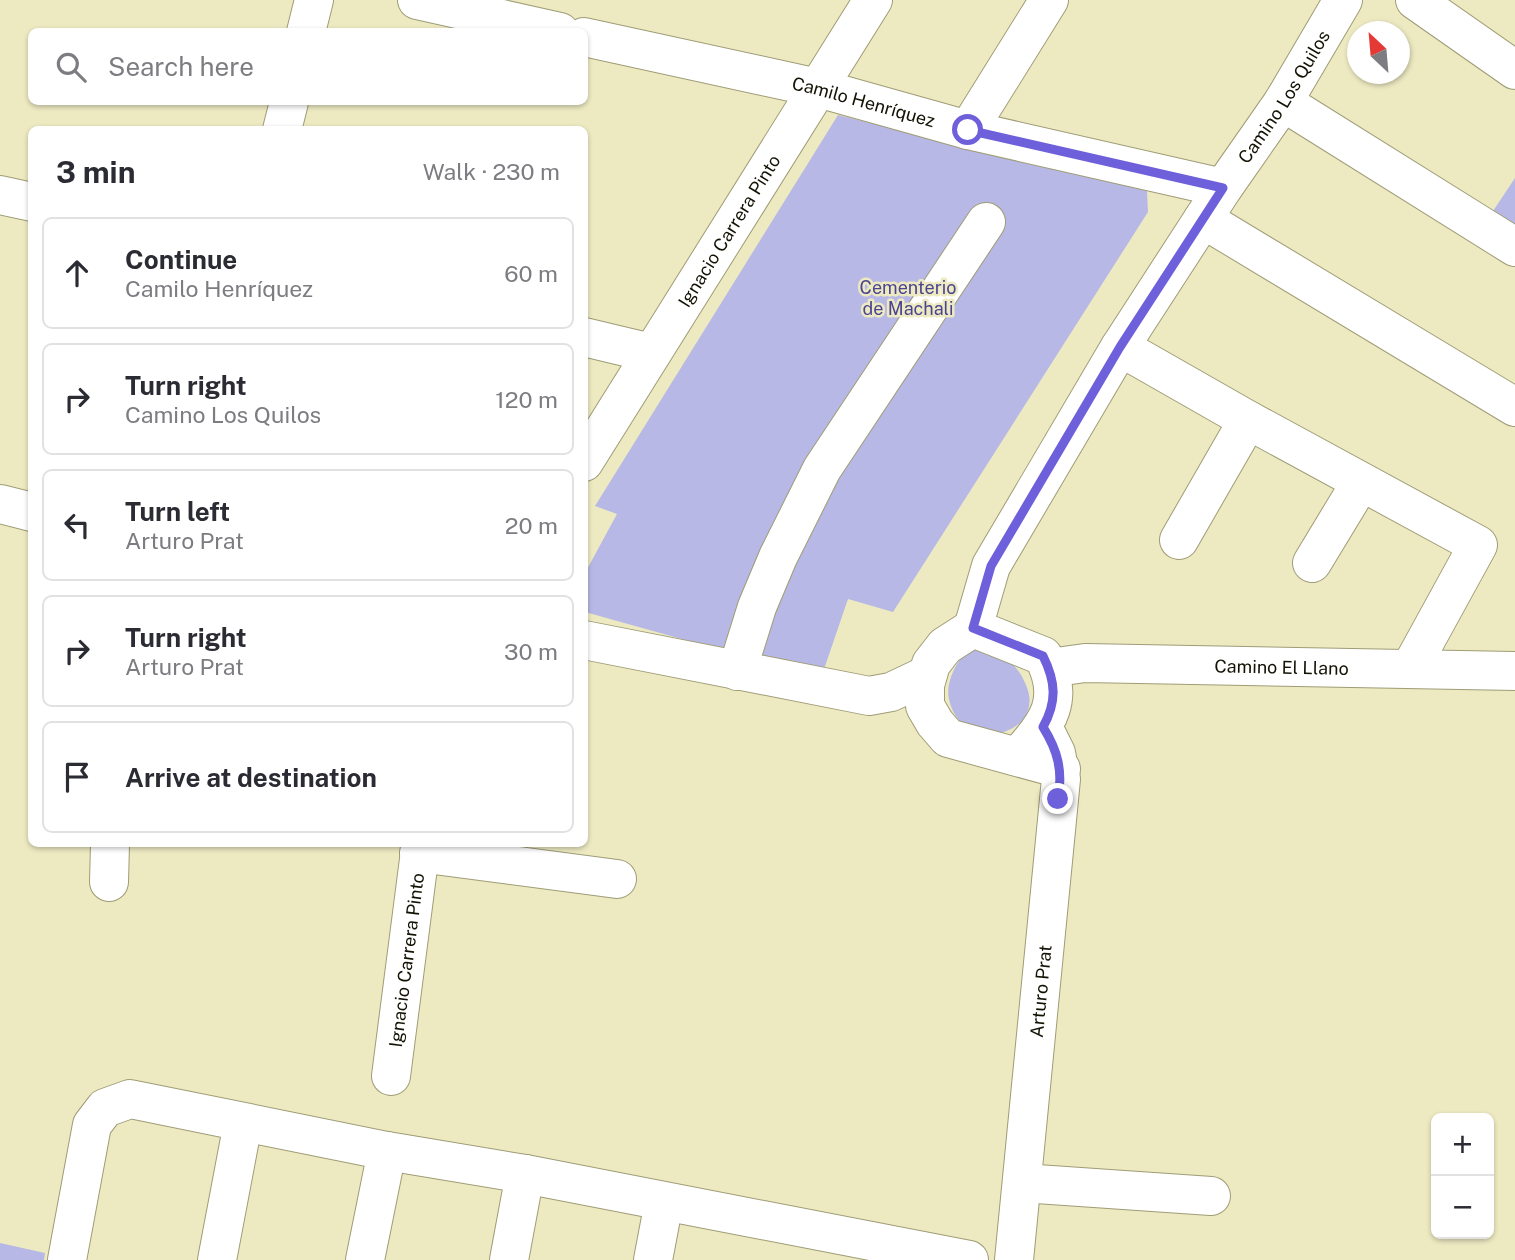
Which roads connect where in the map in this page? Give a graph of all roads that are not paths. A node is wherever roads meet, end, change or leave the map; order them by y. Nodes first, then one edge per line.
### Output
1 (314, 0) edge
2 (417, 0) edge
3 (873, 0) edge
4 (1049, 0) edge
5 (1415, 0) edge
6 (1331, 4) edge
7 (307, 28) edge
8 (542, 28) edge
9 (588, 38) edge
10 (1515, 71) edge
11 (818, 88) junction
12 (1283, 102) junction
13 (288, 105) edge
14 (283, 126) edge
15 (968, 130) junction
16 (0, 195) edge
17 (28, 201) edge
18 (1213, 204) junction
19 (986, 222) dead end
20 (1515, 247) edge
21 (588, 338) edge
22 (1120, 347) junction
23 (651, 353) junction
24 (1515, 407) edge
25 (1248, 420) junction
26 (588, 455) edge
27 (1361, 482) junction
28 (0, 505) edge
29 (28, 511) edge
30 (1179, 540) dead end
31 (1312, 563) dead end
32 (973, 628) junction
33 (588, 641) edge
34 (1049, 668) junction
35 (1410, 669) junction
36 (737, 671) junction
37 (1515, 671) edge
38 (928, 675) junction
39 (869, 696) junction
40 (935, 723) junction
41 (1043, 727) junction
42 (1018, 756) junction
43 (1060, 769) junction
44 (110, 847) edge
45 (420, 848) edge
46 (617, 879) dead end
47 (109, 881) dead end
48 (391, 1076) dead end
49 (243, 1123) junction
50 (387, 1151) junction
51 (525, 1174) junction
52 (1022, 1182) junction
53 (1211, 1196) dead end
54 (664, 1202) junction
55 (812, 1246) edge
56 (959, 1259) edge
57 (67, 1260) edge
58 (217, 1260) edge
59 (365, 1260) edge
60 (509, 1260) edge
61 (653, 1260) edge
62 (1014, 1260) edge

1 - 7 street
2 - 8 street
3 - 11 street, Ignacio Carrera Pinto
4 - 15 street
5 - 10 street
6 - 12 street, Camino Los Quilos
9 - 11 street, Camilo Henríquez
11 - 15 street, Camilo Henríquez
11 - 23 street, Ignacio Carrera Pinto
12 - 18 street, Camino Los Quilos
12 - 20 street
13 - 14 street
15 - 18 street, Camilo Henríquez
16 - 17 street
18 - 22 street, Camino Los Quilos
18 - 24 street, Camilo Henríquez
19 - 36 street
21 - 23 street
22 - 25 street
22 - 32 street, Camino Los Quilos
23 - 26 street, Ignacio Carrera Pinto
25 - 27 street
25 - 30 street
27 - 31 street
27 - 35 street
28 - 29 street
32 - 34 street
32 - 38 street
33 - 36 street
34 - 35 street, Camino El Llano
34 - 41 street
35 - 37 street, Camino El Llano
36 - 39 street
38 - 39 street
38 - 40 street
39 - 40 street
40 - 42 street
41 - 42 street
41 - 43 street, Arturo Prat
42 - 43 street
43 - 52 street, Arturo Prat
44 - 47 street
45 - 46 street
45 - 48 street, Ignacio Carrera Pinto
49 - 50 street
49 - 57 street
49 - 58 street
50 - 51 street
50 - 59 street
51 - 54 street
51 - 60 street
52 - 53 street
52 - 62 street, Arturo Prat
54 - 55 street
54 - 61 street
55 - 56 street

